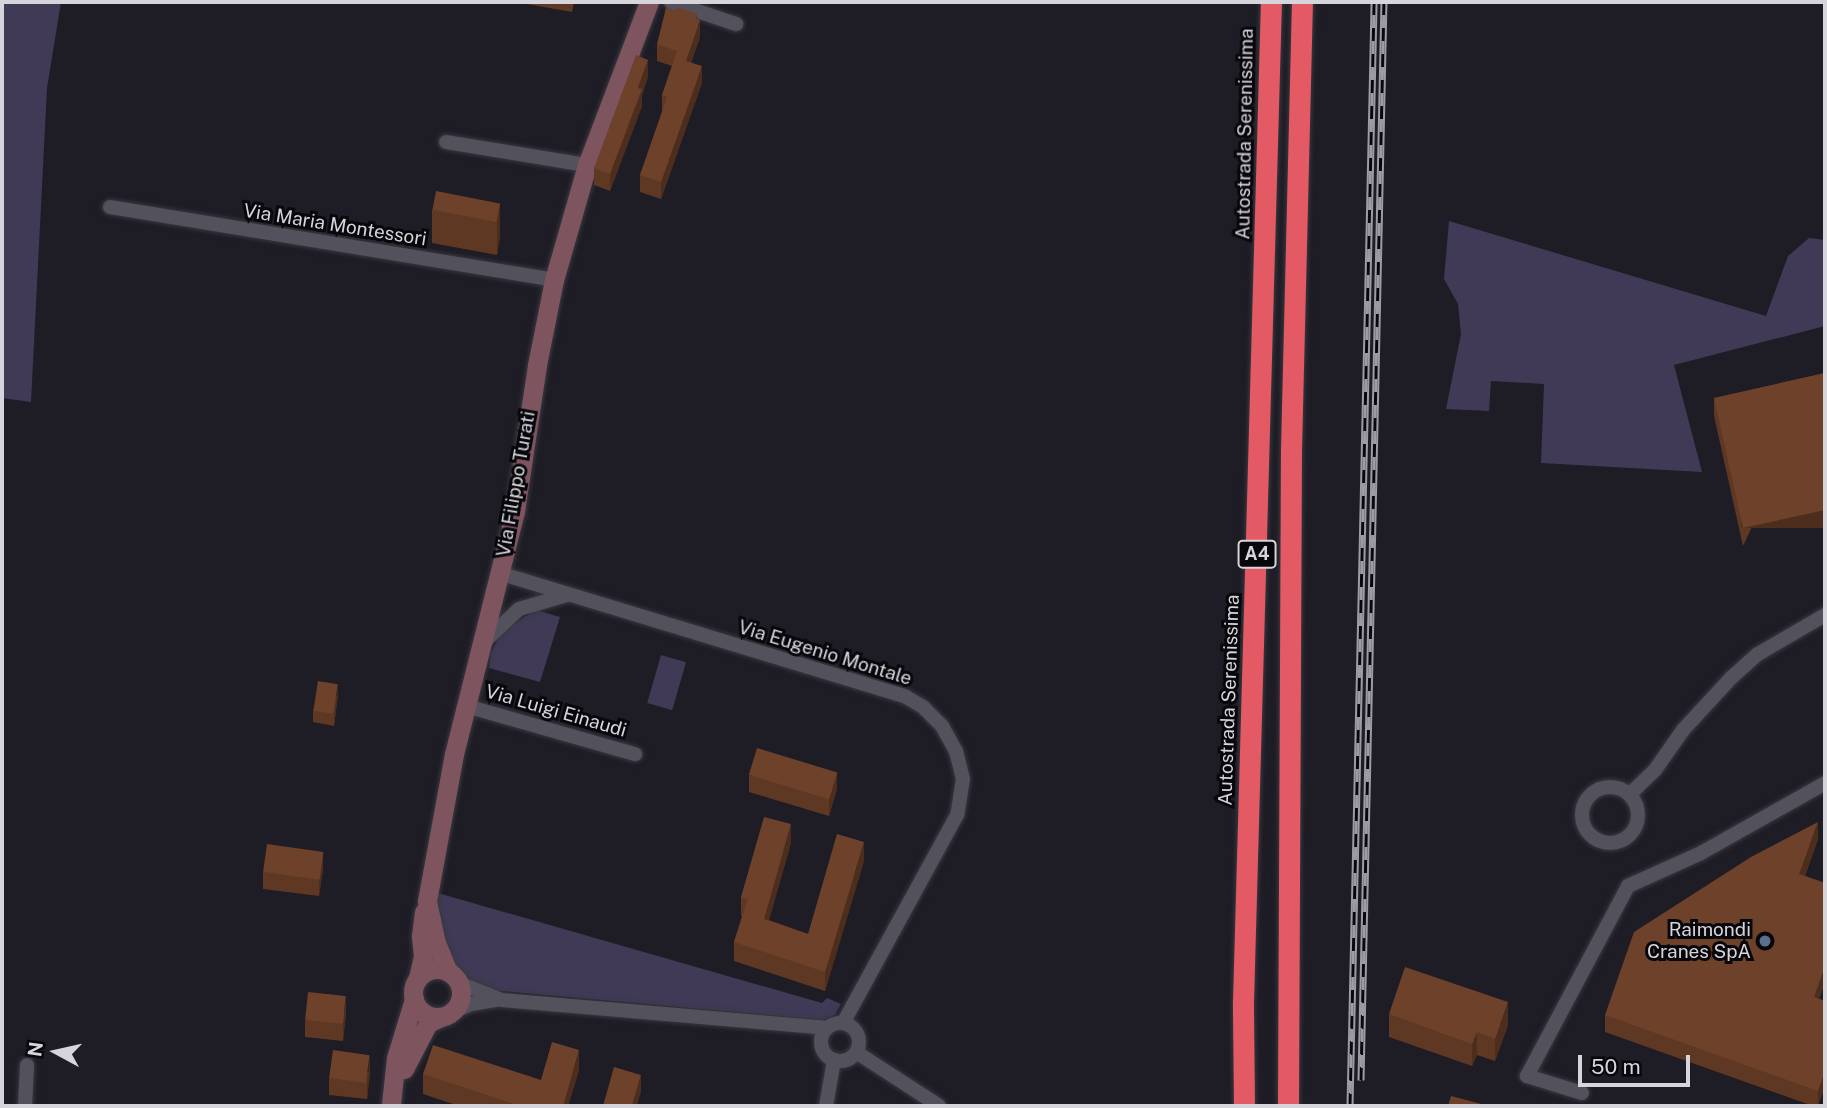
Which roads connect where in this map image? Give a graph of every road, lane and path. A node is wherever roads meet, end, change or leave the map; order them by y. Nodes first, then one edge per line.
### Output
1 (649, 2) edge
2 (671, 2) edge
3 (1271, 2) edge
4 (1303, 2) edge
5 (736, 24) dead end
6 (446, 142) dead end
7 (587, 165) junction
8 (110, 207) dead end
9 (554, 280) junction
10 (499, 573) junction
11 (572, 595) junction
12 (1825, 615) edge
13 (482, 644) junction
14 (466, 706) junction
15 (635, 754) dead end
16 (1825, 783) edge
17 (1630, 794) junction
18 (427, 901) junction
19 (453, 977) junction
20 (418, 978) junction
21 (414, 999) junction
22 (502, 1000) junction
23 (446, 1015) junction
24 (843, 1023) junction
25 (826, 1028) junction
26 (856, 1052) junction
27 (834, 1060) junction
28 (27, 1065) dead end
29 (1582, 1093) dead end
30 (391, 1105) edge
31 (25, 1106) edge
32 (826, 1106) edge
33 (939, 1106) edge
34 (1244, 1106) edge
35 (1288, 1106) edge

1 - 7 street, Via Filippo Turati
2 - 5 street
3 - 34 highway, Autostrada Serenissima / A4
4 - 35 highway, A4
6 - 7 street
7 - 9 street, Via Filippo Turati
8 - 9 street, Via Maria Montessori
9 - 10 street, Via Filippo Turati
10 - 11 street, Via Eugenio Montale
10 - 13 street, Via Filippo Turati
11 - 13 street, Via Eugenio Montale
11 - 24 street, Via Eugenio Montale
12 - 17 street
13 - 14 street, Via Filippo Turati
14 - 15 street, Via Luigi Einaudi
14 - 18 street, Via Filippo Turati
16 - 29 street
17 - 17 street
18 - 19 street, Via Filippo Turati
18 - 20 street
19 - 20 street
19 - 22 street
19 - 23 street
20 - 21 street
21 - 23 street
21 - 30 street
22 - 23 street
22 - 25 street
23 - 30 street
24 - 25 street
24 - 26 street
25 - 27 street
26 - 27 street
26 - 33 street
27 - 32 street
28 - 31 street

